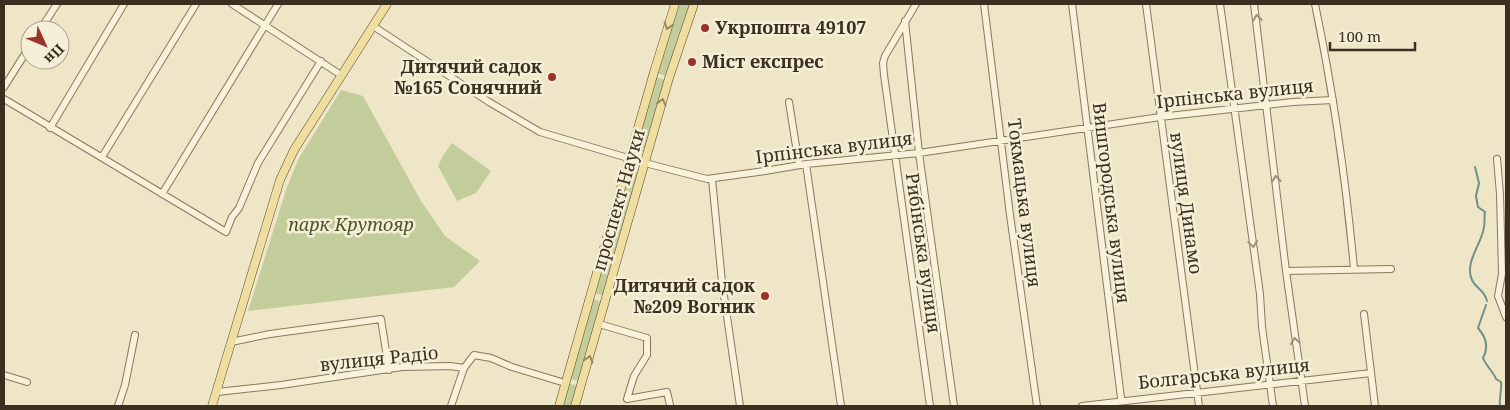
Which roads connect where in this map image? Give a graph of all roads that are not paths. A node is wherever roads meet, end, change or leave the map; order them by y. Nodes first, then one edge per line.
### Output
1 (56, 4) edge
2 (124, 4) edge
3 (196, 4) edge
4 (232, 4) edge
5 (278, 4) edge
6 (387, 4) edge
7 (676, 4) edge
8 (694, 4) edge
9 (916, 4) edge
10 (984, 4) edge
11 (1072, 4) edge
12 (1146, 4) edge
13 (1220, 4) edge
14 (1254, 4) edge
15 (1315, 4) edge
16 (46, 20) edge
17 (905, 20) junction
18 (265, 25) junction
19 (373, 26) junction
20 (321, 61) junction
21 (20, 62) edge
22 (341, 74) junction
23 (4, 87) edge
24 (4, 99) edge
25 (1333, 100) junction
26 (789, 102) dead end
27 (1268, 105) junction
28 (1235, 109) junction
29 (1160, 117) junction
30 (1086, 127) junction
31 (50, 128) junction
32 (1000, 140) junction
33 (919, 153) junction
34 (894, 156) junction
35 (102, 157) junction
36 (630, 158) junction
37 (1497, 159) dead end
38 (645, 163) junction
39 (802, 164) junction
40 (712, 178) junction
41 (162, 194) junction
42 (1354, 268) junction
43 (1391, 269) dead end
44 (1286, 271) junction
45 (1364, 314) dead end
46 (1506, 317) edge
47 (599, 324) junction
48 (135, 335) dead end
49 (231, 342) junction
50 (464, 368) junction
51 (388, 370) junction
52 (1370, 373) junction
53 (4, 375) edge
54 (1301, 381) junction
55 (26, 382) dead end
56 (565, 383) junction
57 (1269, 385) junction
58 (216, 392) junction
59 (1196, 392) junction
60 (1122, 403) edge
61 (670, 405) edge
62 (118, 406) edge
63 (212, 406) edge
64 (451, 406) edge
65 (559, 406) edge
66 (575, 406) edge
67 (740, 406) edge
68 (841, 406) edge
69 (930, 406) edge
70 (954, 406) edge
71 (1037, 406) edge
72 (1082, 406) edge
73 (1199, 406) edge
74 (1273, 406) edge
75 (1305, 406) edge
76 (1375, 406) edge

1 - 16 street
2 - 31 street
3 - 35 street
4 - 18 street
5 - 18 street
6 - 19 main road
7 -> 36 main road, проспект Науки
38 -> 8 main road, проспект Науки
9 - 17 street, Рибінська вулиця
10 - 32 street, Токмацька вулиця
11 - 30 street, Вишгородська вулиця
12 - 29 street, вулиця Динамо
13 - 28 street
27 -> 14 street
15 - 25 street
17 - 33 street, Рибінська вулиця
17 - 34 street, Рибінська вулиця
18 - 20 street
18 - 41 street
19 - 22 main road
19 - 36 street, Ірпінська вулиця
20 - 22 street
20 - 41 street
21 - 23 street
22 - 49 main road
24 - 31 street
25 - 27 street, Ірпінська вулиця
25 - 42 street
26 - 39 street
27 - 28 street, Ірпінська вулиця
44 -> 27 street
28 - 29 street, Ірпінська вулиця
28 -> 57 street
29 - 30 street, Ірпінська вулиця
29 - 59 street, вулиця Динамо
30 - 32 street, Ірпінська вулиця
30 - 60 street, Вишгородська вулиця
31 - 35 street
32 - 33 street, Ірпінська вулиця
32 - 71 street, Токмацька вулиця
33 - 34 street, Ірпінська вулиця
33 - 70 street, Рибінська вулиця
34 - 39 street, Ірпінська вулиця
34 - 69 street, Рибінська вулиця
35 - 41 street
36 - 38 street, Ірпінська вулиця
36 - 56 main road, проспект Науки
37 - 46 street
38 - 40 street, Ірпінська вулиця
38 - 47 main road, проспект Науки
39 - 40 street, Ірпінська вулиця
39 - 68 street
40 - 67 street
42 - 43 street
42 - 44 street
54 -> 44 street
45 - 52 street
47 - 61 street
66 -> 47 main road, проспект Науки
48 - 62 street
49 - 51 street
49 - 58 main road
50 - 51 street, вулиця Радіо
50 - 56 street, вулиця Радіо
50 - 64 street
51 - 58 street, вулиця Радіо
52 - 54 street, Болгарська вулиця
52 - 76 street
53 - 55 street
54 - 57 street, Болгарська вулиця
54 - 75 street
56 - 65 main road, проспект Науки
57 - 59 street, Болгарська вулиця
57 - 74 street
58 - 63 main road
59 - 60 street, Болгарська вулиця
59 - 73 street, вулиця Динамо
60 - 72 street, Болгарська вулиця

